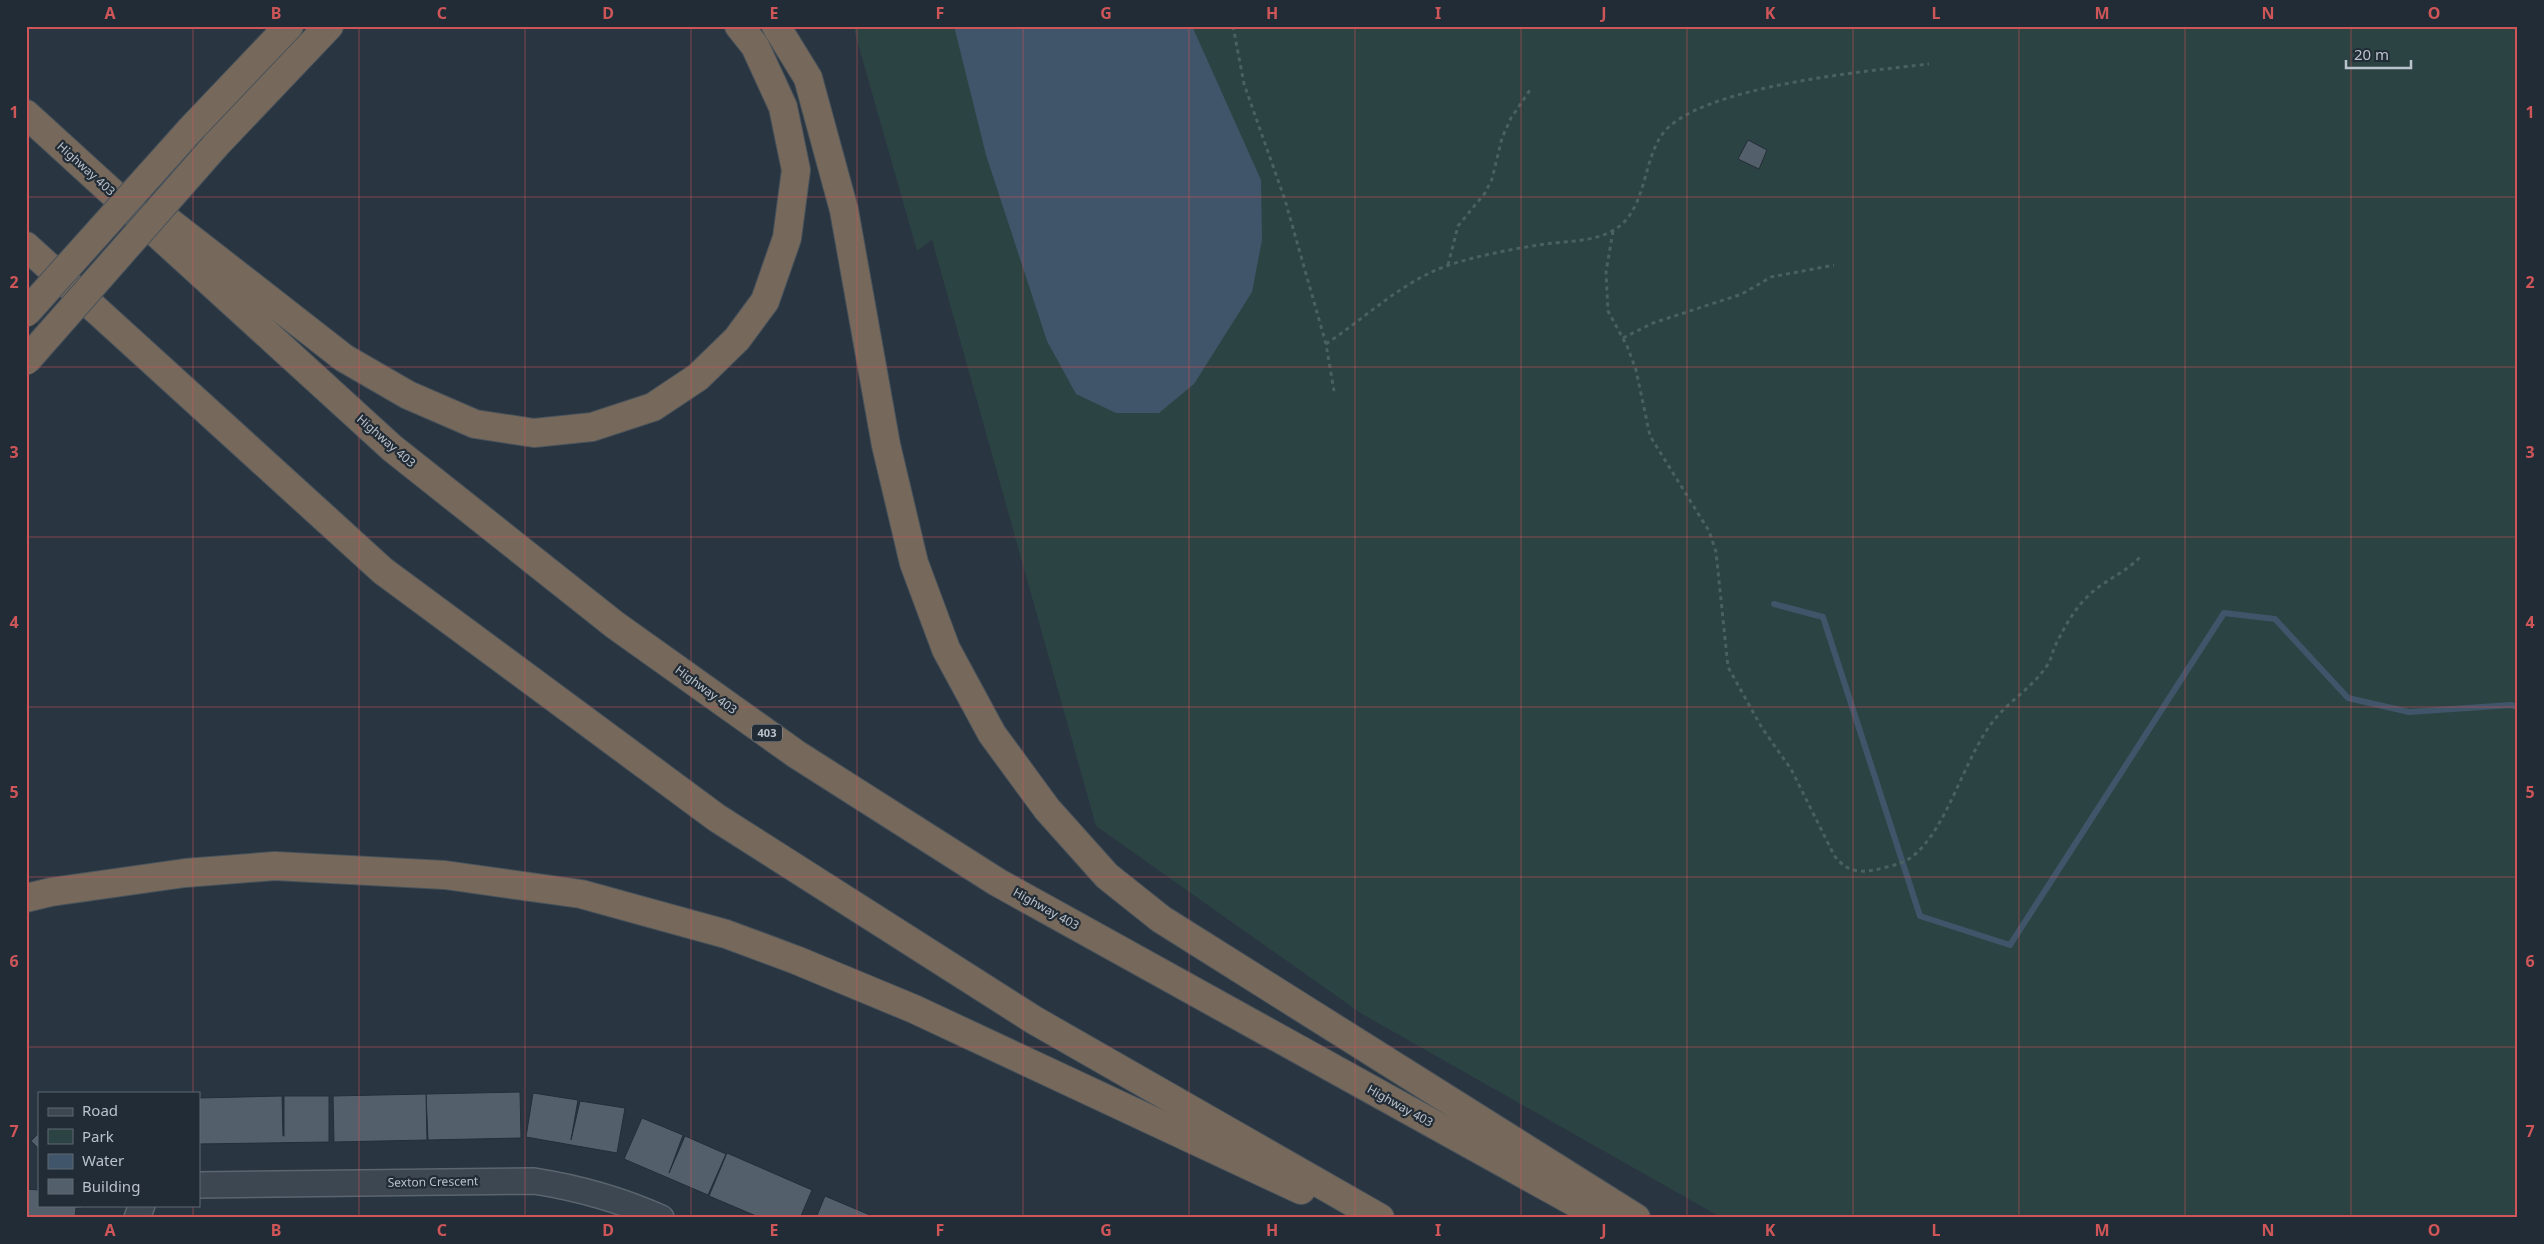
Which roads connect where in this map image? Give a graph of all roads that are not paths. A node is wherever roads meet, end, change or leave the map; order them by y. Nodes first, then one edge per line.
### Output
1 (289, 26) edge
2 (329, 26) edge
3 (740, 26) edge
4 (776, 26) edge
5 (26, 108) edge
6 (26, 114) edge
7 (26, 246) edge
8 (26, 313) edge
9 (26, 361) edge
10 (26, 898) edge
11 (200, 1185) edge
12 (142, 1206) edge
13 (137, 1218) edge
14 (660, 1218) edge
15 (1362, 1218) edge
16 (1380, 1218) edge
17 (1602, 1218) edge
18 (1636, 1218) edge

1 - 8 highway, bridge
2 - 9 highway, bridge
3 - 5 highway
4 - 18 highway
6 - 17 highway, Highway 403 / 403
7 - 16 highway
10 - 15 highway
11 - 14 street, Sexton Crescent
12 - 13 street

